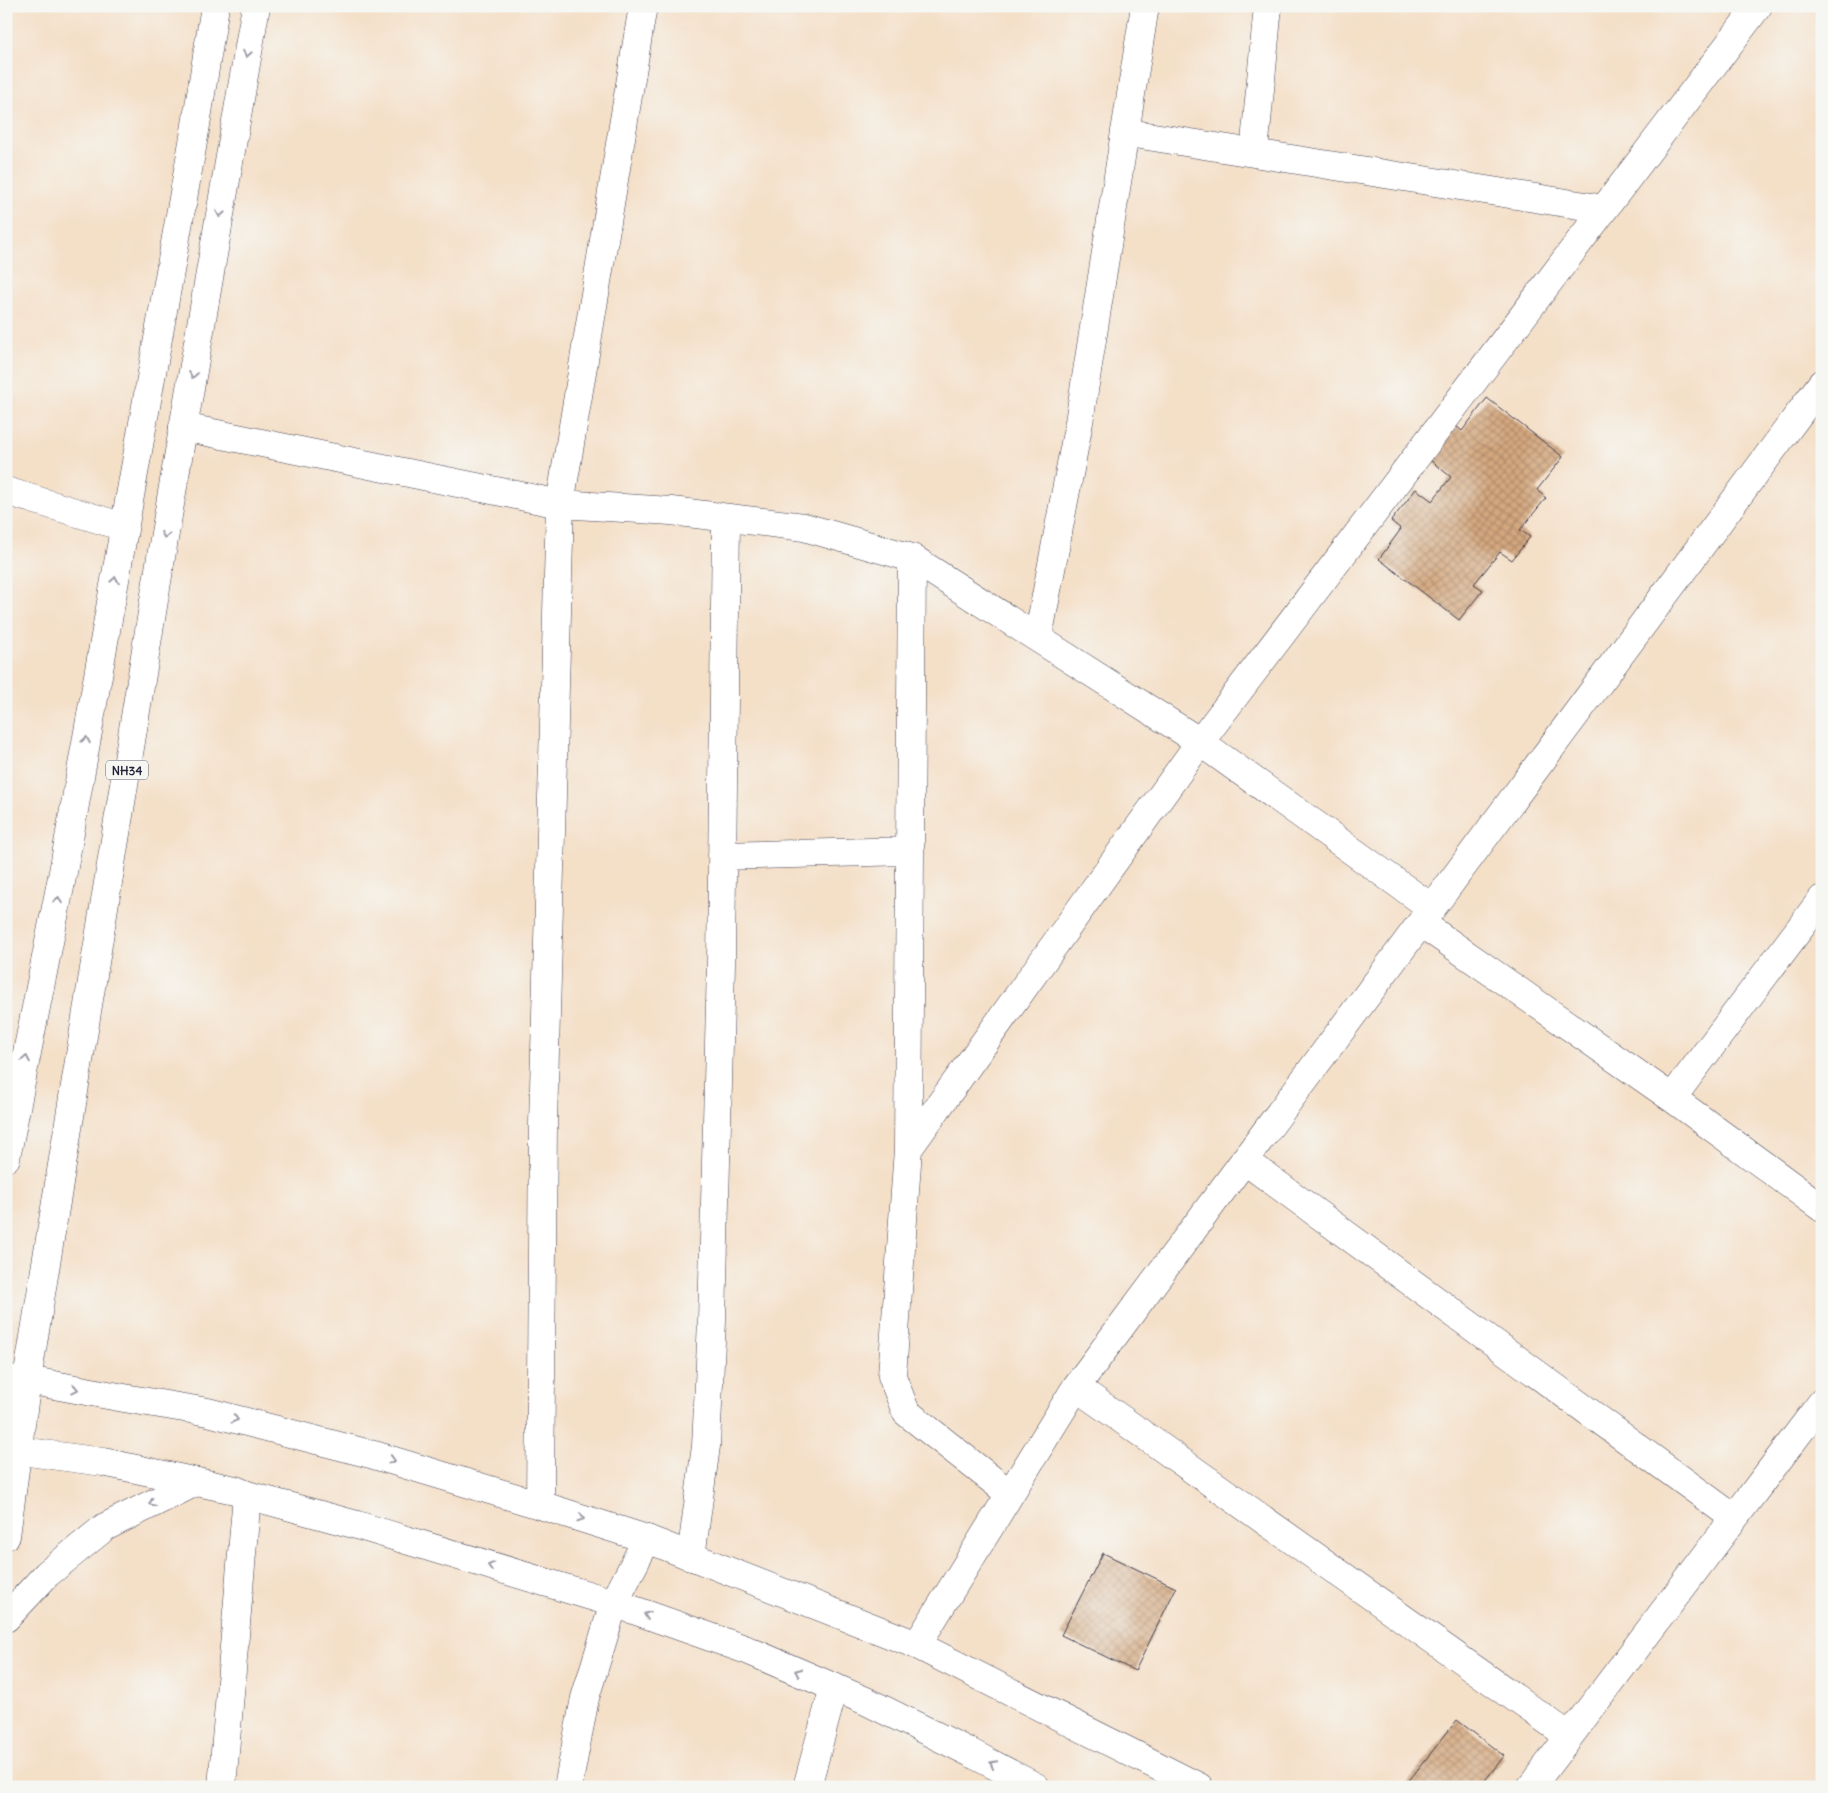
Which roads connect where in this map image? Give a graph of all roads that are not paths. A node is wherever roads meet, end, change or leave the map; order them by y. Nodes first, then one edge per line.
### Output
1 (215, 6) edge
2 (256, 6) edge
3 (643, 6) edge
4 (1145, 6) edge
5 (1268, 6) edge
6 (1758, 6) edge
7 (1125, 131) junction
8 (1254, 153) junction
9 (1604, 209) junction
10 (1821, 387) edge
11 (184, 427) junction
12 (6, 491) edge
13 (560, 504) junction
14 (726, 518) junction
15 (124, 527) junction
16 (912, 558) junction
17 (1038, 638) junction
18 (1200, 742) junction
19 (909, 851) junction
20 (722, 856) junction
21 (1822, 899) edge
22 (1427, 916) junction
23 (1672, 1098) junction
24 (908, 1149) junction
25 (6, 1158) edge
26 (1244, 1160) junction
27 (1822, 1208) edge
28 (17, 1380) edge
29 (1076, 1387) junction
30 (1822, 1402) edge
31 (12, 1450) edge
32 (196, 1482) junction
33 (1010, 1494) junction
34 (247, 1495) junction
35 (540, 1505) junction
36 (1734, 1518) junction
37 (6, 1536) edge
38 (647, 1539) junction
39 (691, 1557) junction
40 (614, 1603) junction
41 (6, 1618) edge
42 (917, 1645) junction
43 (834, 1687) junction
44 (1569, 1736) junction
45 (222, 1787) edge
46 (568, 1787) edge
47 (807, 1787) edge
48 (1036, 1787) edge
49 (1199, 1787) edge
50 (1531, 1787) edge

1 - 15 main road
2 -> 11 main road, NH34
3 - 13 main road
4 - 7 main road
5 - 8 main road
6 - 9 main road
7 - 8 main road
7 - 17 main road
8 - 9 main road
9 - 18 main road
10 - 22 main road
11 - 13 main road
11 -> 28 main road, NH34
12 - 15 main road
13 - 14 main road
13 - 35 main road
14 - 16 main road
14 - 20 main road
25 -> 15 main road
16 - 17 main road
16 - 19 main road
17 - 18 main road
18 - 22 main road
18 - 24 main road
19 - 20 main road
19 - 24 main road
20 - 39 main road
21 - 23 main road
22 - 23 main road
22 - 26 main road
23 - 27 main road
24 - 33 main road
26 - 29 main road
26 - 36 main road
28 - 31 main road, NH34
28 -> 35 main road
29 - 33 main road
29 - 44 main road
30 - 36 main road
31 - 32 main road
31 - 37 main road, NH34
32 - 34 main road
32 -> 41 main road
33 - 42 main road
40 -> 34 main road
34 - 45 main road
35 -> 38 main road
36 - 44 main road
38 - 39 main road
38 - 40 main road
39 - 42 main road
43 -> 40 main road
40 - 46 main road
42 - 49 main road
43 - 47 main road
48 -> 43 main road
44 - 50 main road

